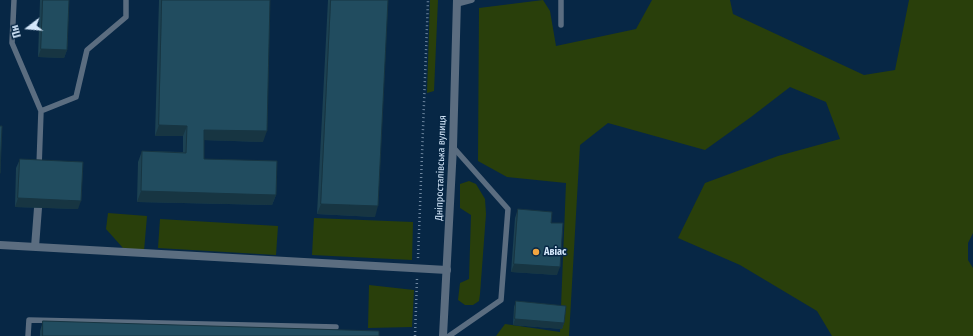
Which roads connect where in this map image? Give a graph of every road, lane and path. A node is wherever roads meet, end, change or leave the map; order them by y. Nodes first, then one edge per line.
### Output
1 (14, 0) edge
2 (126, 0) edge
3 (428, 0) edge
4 (472, 0) edge
5 (561, 0) edge
6 (457, 2) edge
7 (561, 25) dead end
8 (41, 111) junction
9 (453, 147) junction
10 (39, 169) edge
11 (38, 208) edge
12 (0, 245) edge
13 (35, 247) junction
14 (418, 269) junction
15 (447, 270) junction
16 (336, 327) dead end
17 (28, 336) edge
18 (415, 336) edge
19 (443, 336) edge
20 (449, 336) edge

1 - 8 lane
2 - 8 lane
3 - 14 path
4 - 6 lane
5 - 7 lane
6 - 9 street, Дніпросталівська вулиця
8 - 10 lane
9 - 15 street, Дніпросталівська вулиця
9 - 20 lane
11 - 13 street
12 - 13 street
13 - 14 street
14 - 15 street
14 - 18 path
15 - 19 street, Дніпросталівська вулиця
16 - 17 lane

